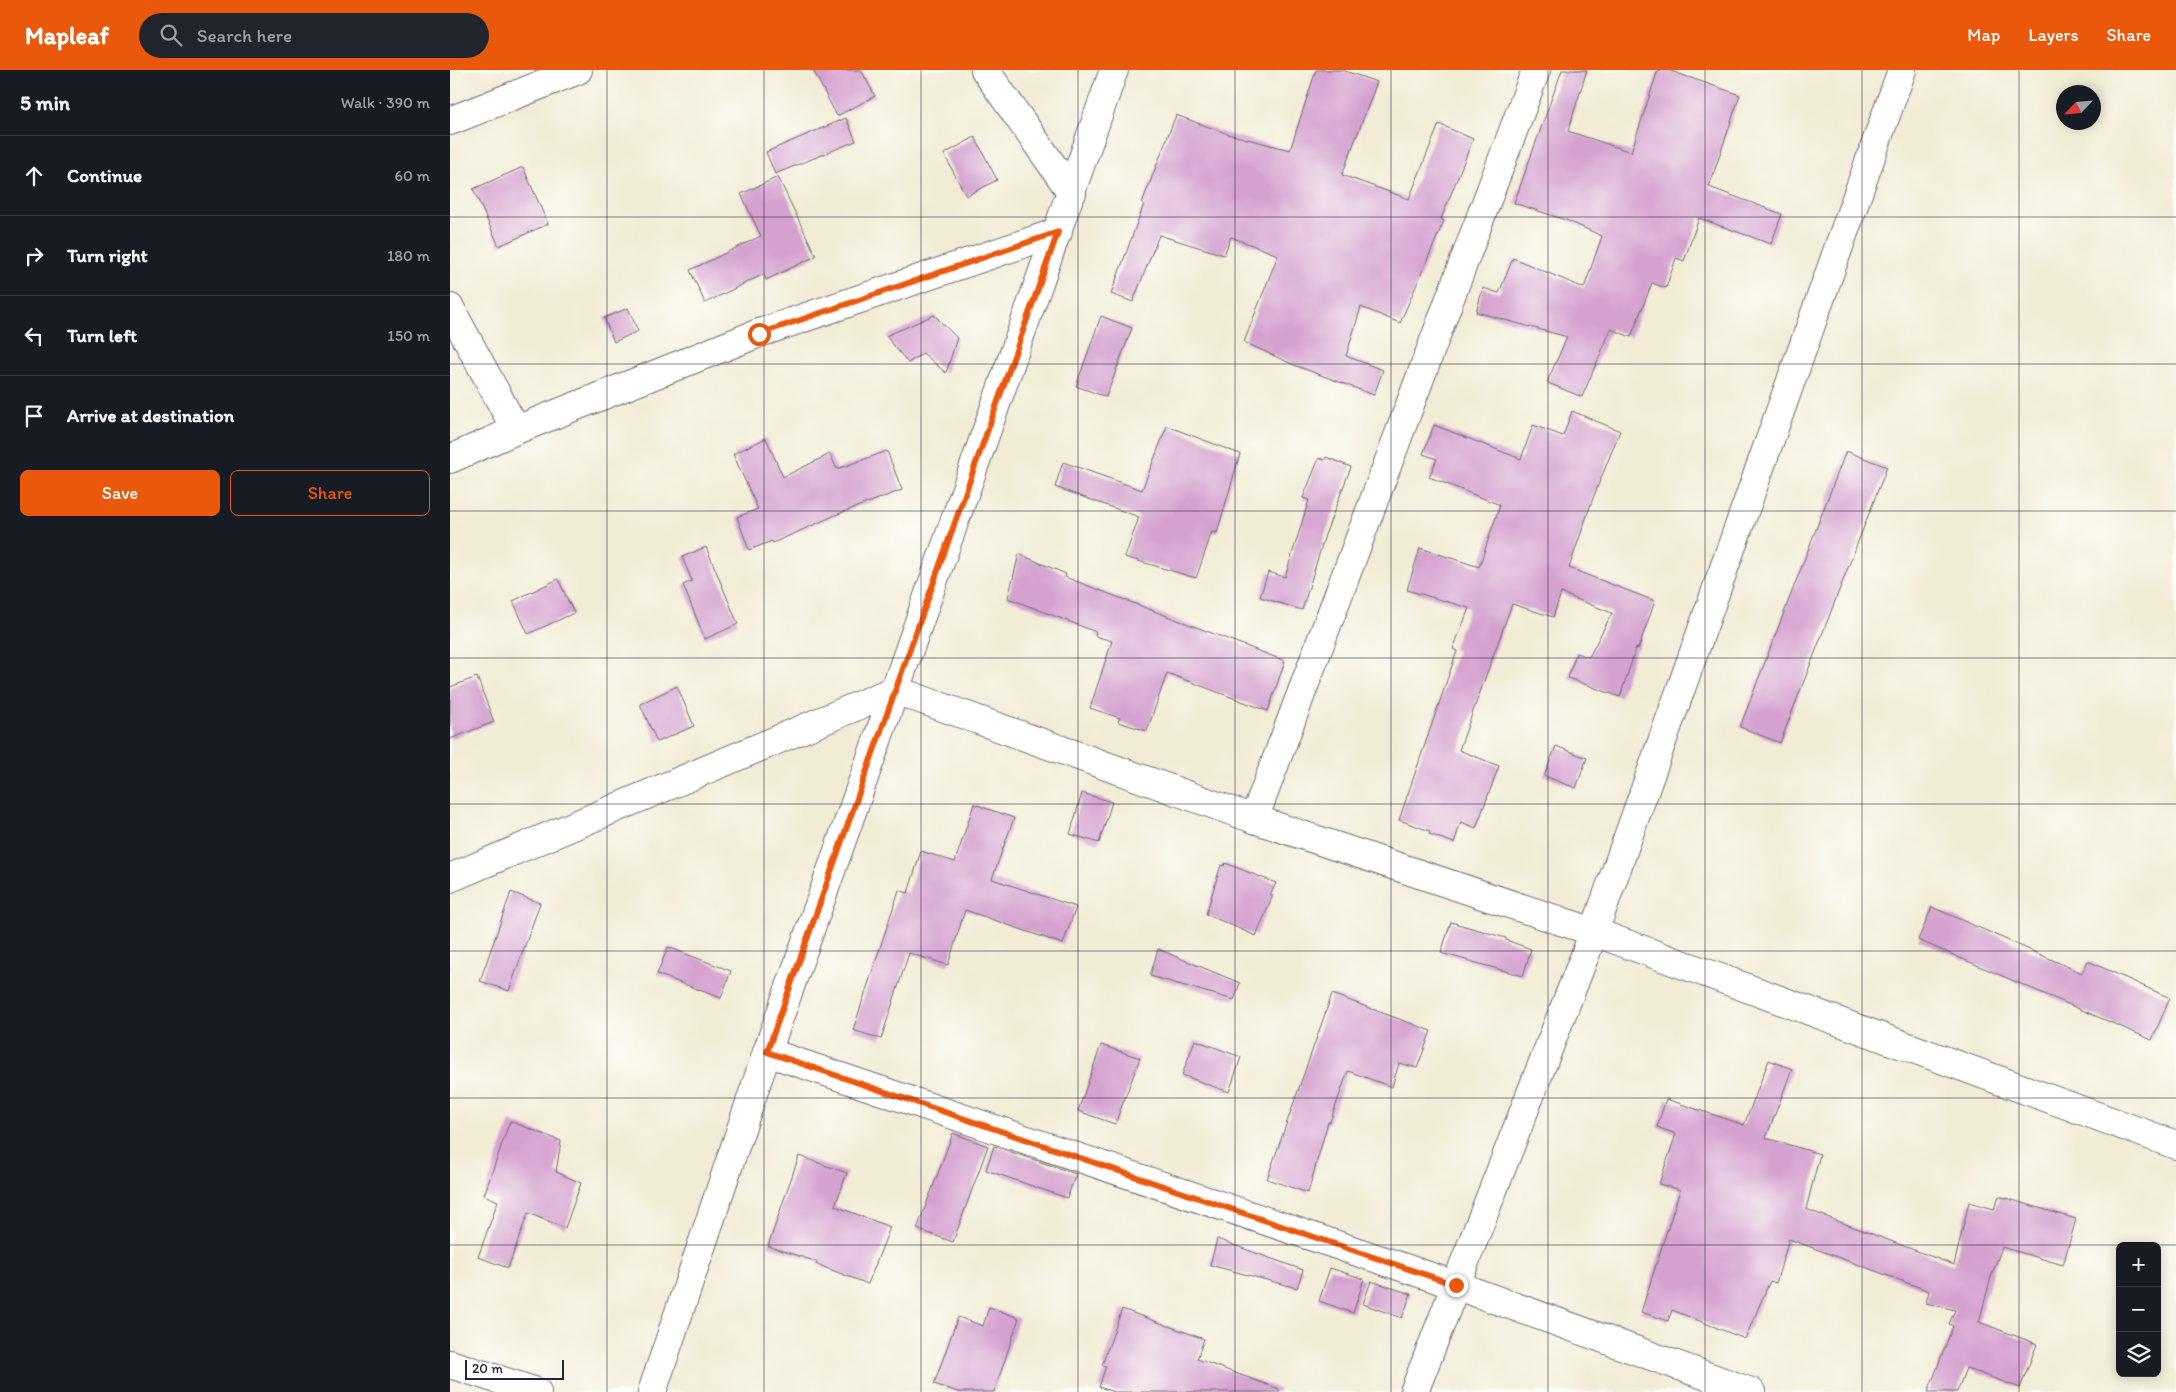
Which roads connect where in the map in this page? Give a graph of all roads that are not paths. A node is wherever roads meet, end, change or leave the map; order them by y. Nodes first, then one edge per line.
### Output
1 (578, 70) edge
2 (984, 70) edge
3 (1114, 70) edge
4 (1536, 70) edge
5 (1902, 70) edge
6 (450, 121) edge
7 (1072, 193) junction
8 (1058, 232) junction
9 (450, 308) edge
10 (516, 430) junction
11 (450, 459) edge
12 (895, 690) junction
13 (1254, 820) junction
14 (450, 878) edge
15 (1594, 932) junction
16 (767, 1052) junction
17 (2176, 1145) edge
18 (1456, 1285) junction
19 (450, 1364) edge
20 (537, 1392) edge
21 (652, 1392) edge
22 (1414, 1392) edge
23 (1751, 1392) edge

1 - 6 street
2 - 7 street
3 - 7 street
4 - 13 street
5 - 15 street
7 - 8 street
8 - 10 street
8 - 12 street
9 - 10 street
10 - 11 street
12 - 13 street
12 - 14 street
12 - 16 street
13 - 15 street
15 - 17 street
15 - 18 street
16 - 18 street
16 - 21 street
18 - 22 street
18 - 23 street
19 - 20 street

